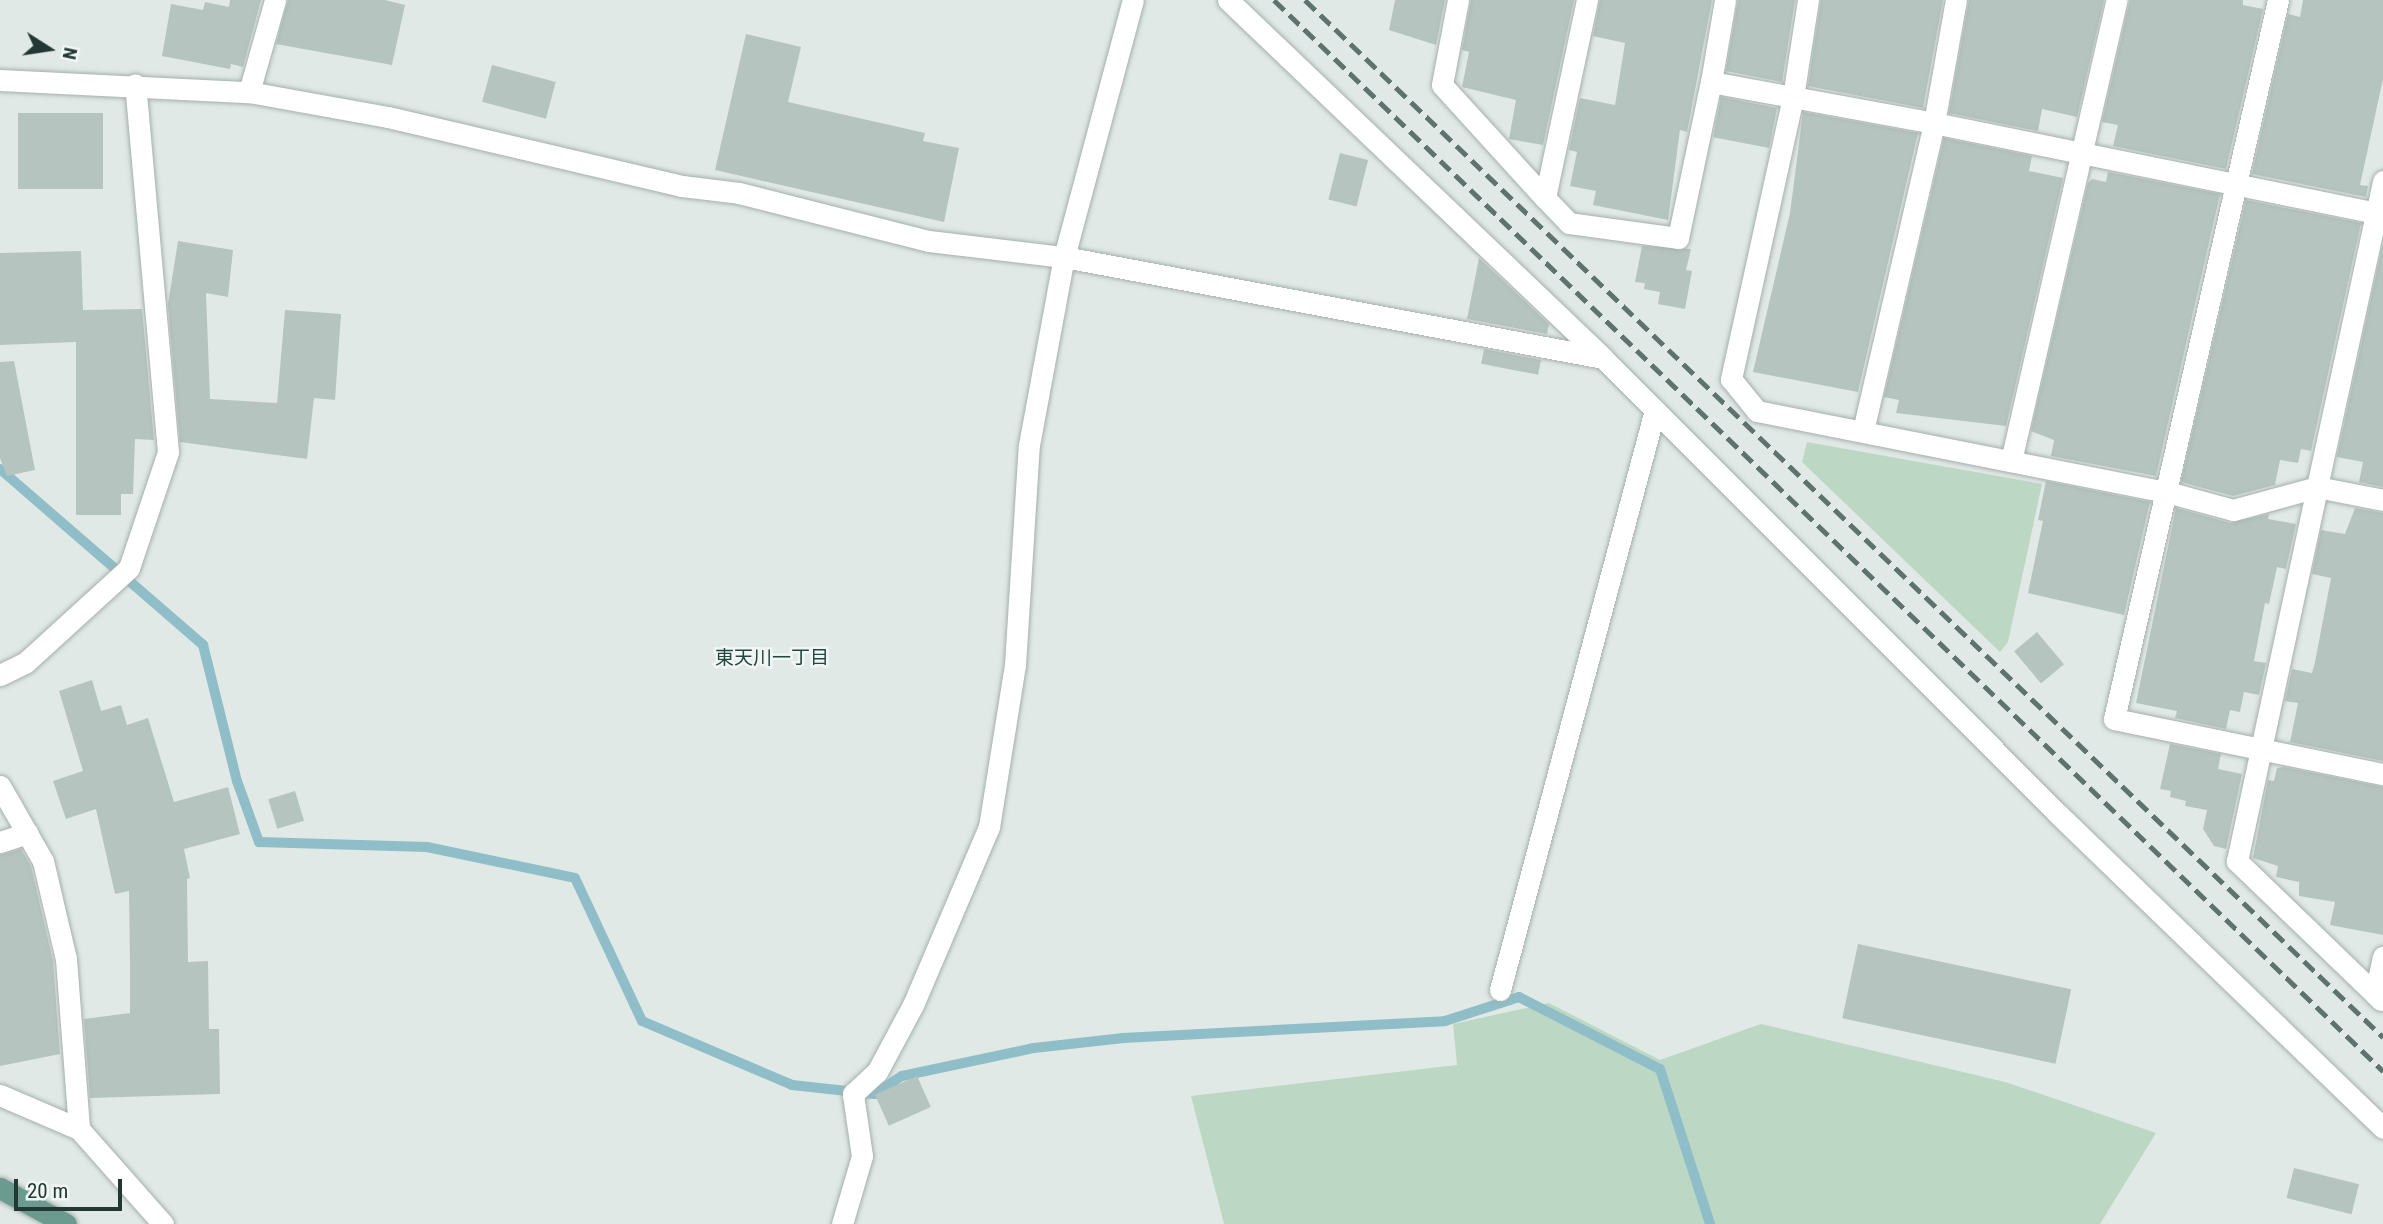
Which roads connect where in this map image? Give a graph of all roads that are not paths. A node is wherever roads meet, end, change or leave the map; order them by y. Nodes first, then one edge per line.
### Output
1 (275, 0) edge
2 (1133, 0) edge
3 (1228, 0) edge
4 (1458, 0) edge
5 (1587, 0) edge
6 (1725, 0) edge
7 (1808, 0) edge
8 (1956, 0) edge
9 (2117, 0) edge
10 (2278, 0) edge
11 (0, 80) edge
12 (1711, 82) junction
13 (135, 84) junction
14 (249, 92) junction
15 (1793, 97) junction
16 (1934, 122) junction
17 (2082, 153) junction
18 (2383, 181) edge
19 (2236, 186) junction
20 (1545, 198) junction
21 (2380, 214) edge
22 (1064, 257) junction
23 (1602, 358) junction
24 (1655, 410) junction
25 (1863, 432) junction
26 (2011, 461) junction
27 (2317, 487) junction
28 (2167, 492) junction
29 (2383, 500) edge
30 (0, 675) edge
31 (2260, 749) junction
32 (2383, 774) edge
33 (0, 786) edge
34 (28, 833) junction
35 (0, 842) edge
36 (2383, 957) edge
37 (1500, 990) dead end
38 (2379, 998) edge
39 (0, 1095) edge
40 (2383, 1128) edge
41 (79, 1129) junction
42 (0, 1188) edge
43 (65, 1224) edge
44 (163, 1224) edge
45 (842, 1224) edge

1 - 14 street
2 - 22 street
3 - 23 street
4 - 20 street
5 - 20 street
6 - 12 street
7 - 15 street
8 - 16 street
9 - 17 street
10 - 19 street
11 - 13 street
12 - 15 street
12 - 20 street
13 - 14 street
13 - 30 street
14 - 22 street
15 - 16 street
15 - 25 street
16 - 17 street
16 - 25 street
17 - 19 street
17 - 26 street
18 - 21 street
19 - 21 street
19 - 28 street
21 - 27 street
22 - 23 street
22 - 45 street
23 - 24 street
24 - 37 street
24 - 40 street
25 - 26 street
26 - 28 street
27 - 28 street
27 - 29 street
27 - 31 street
28 - 31 street
31 - 32 street
31 - 38 street
33 - 34 street
34 - 35 street
34 - 41 street
36 - 38 street
39 - 41 street
41 - 44 street
42 - 43 main road

